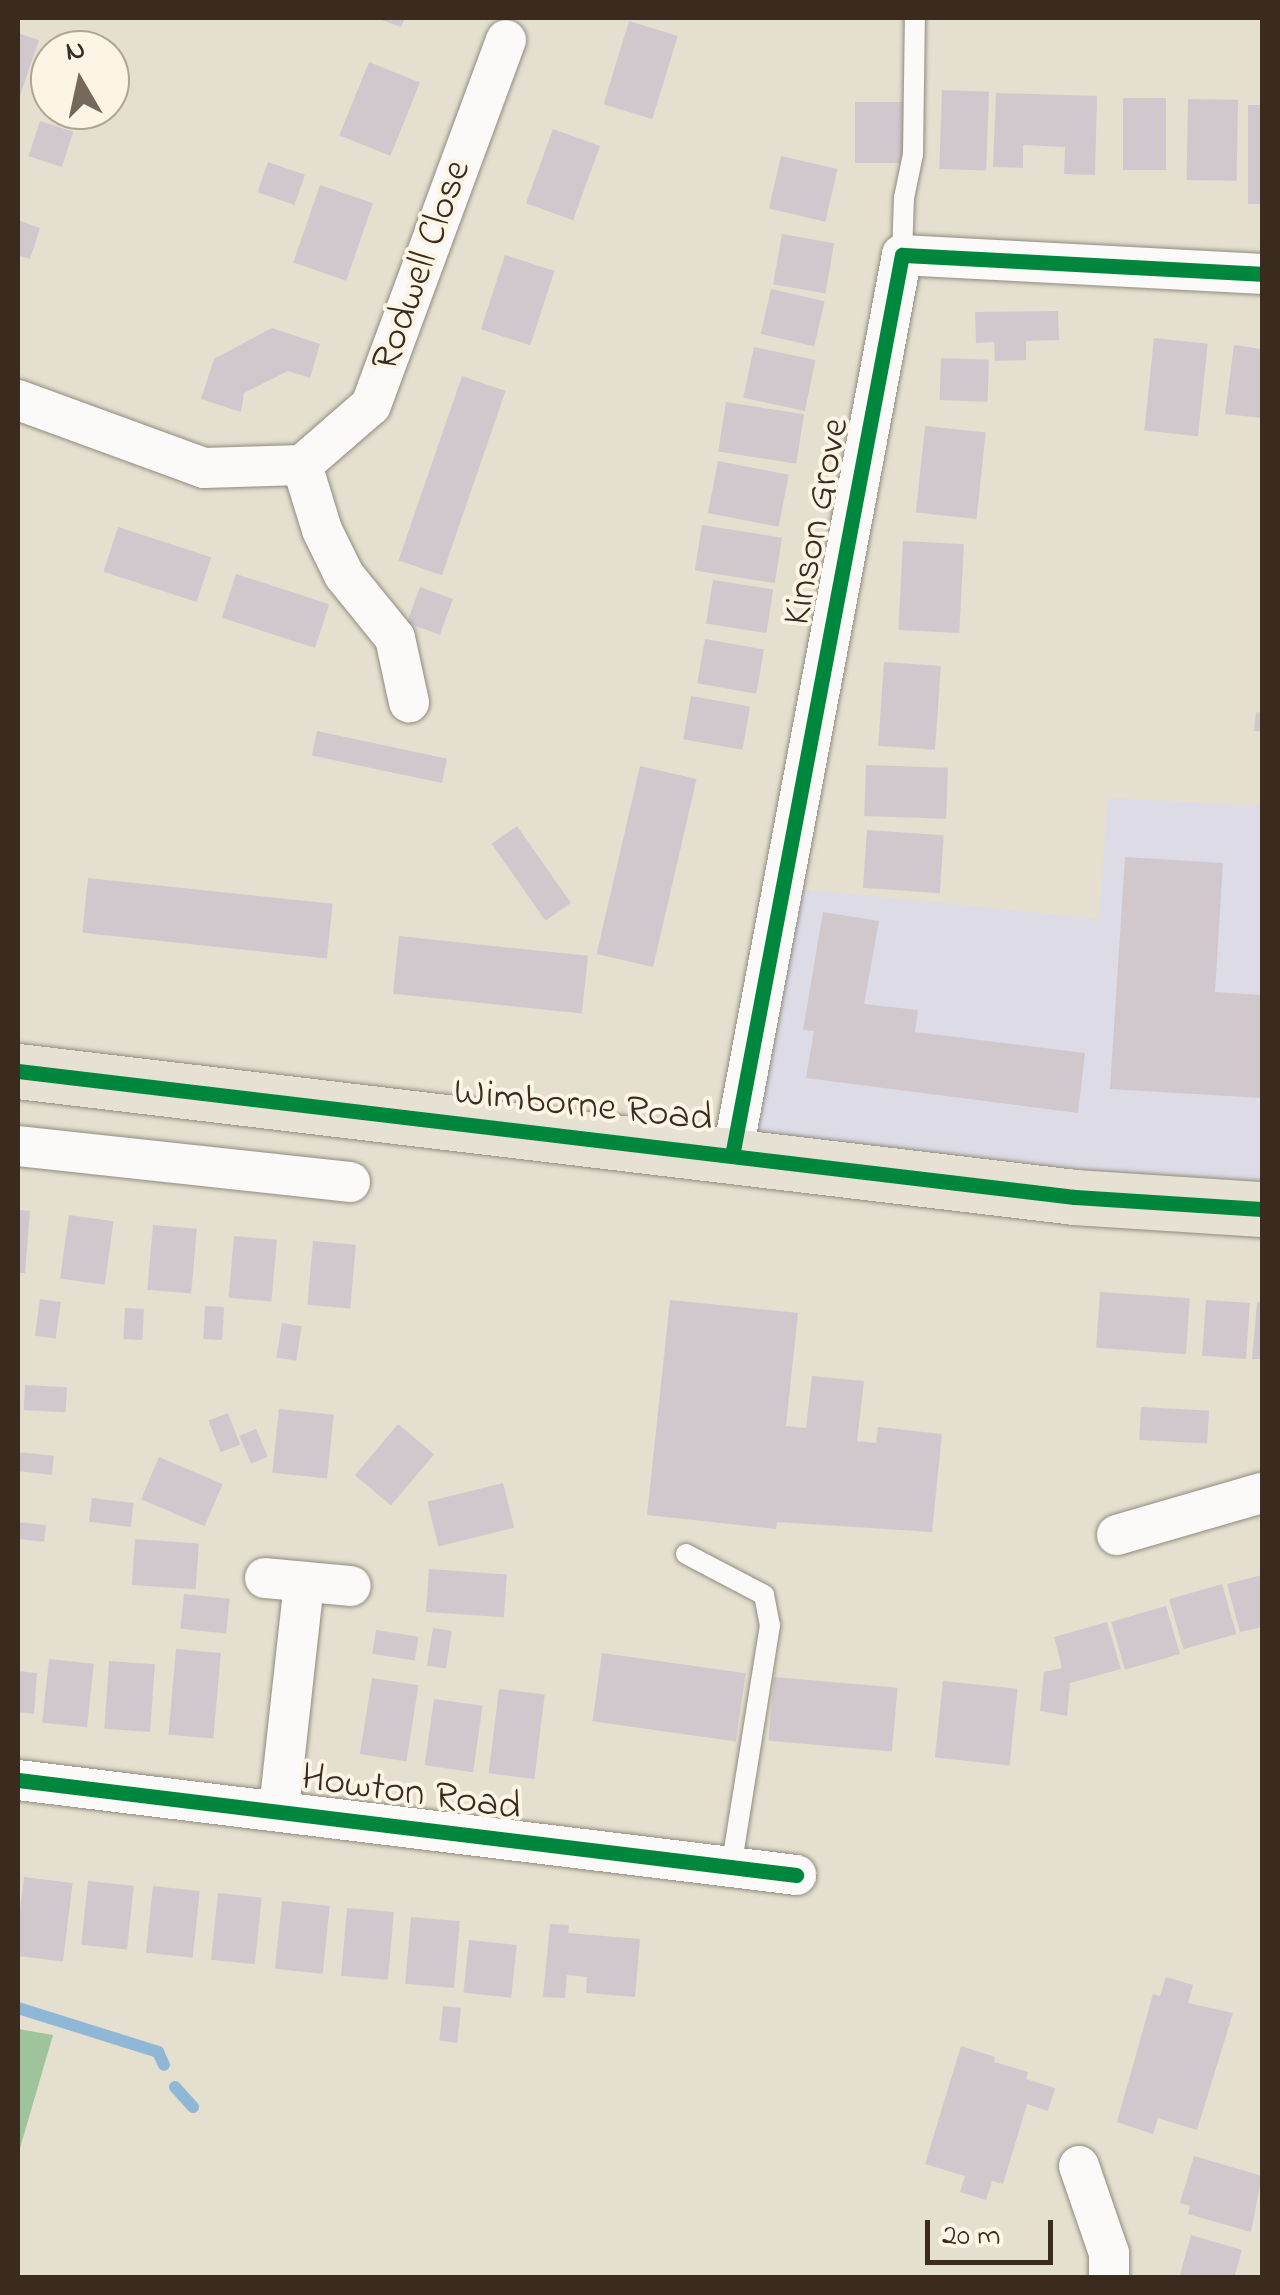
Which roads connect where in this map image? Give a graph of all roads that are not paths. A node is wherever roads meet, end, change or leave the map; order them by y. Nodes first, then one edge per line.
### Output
1 (916, 18) edge
2 (506, 40) dead end
3 (902, 255) junction
4 (1262, 274) edge
5 (18, 400) edge
6 (302, 465) junction
7 (409, 702) dead end
8 (18, 1072) edge
9 (18, 1146) edge
10 (732, 1156) junction
11 (350, 1182) dead end
12 (1262, 1209) edge
13 (1262, 1493) edge
14 (1117, 1535) dead end
15 (686, 1554) dead end
16 (351, 1586) dead end
17 (18, 1780) edge
18 (279, 1809) junction
19 (732, 1868) junction
20 (796, 1875) dead end
21 (1080, 2166) dead end
22 (1109, 2278) edge

1 - 3 lane
2 - 6 street, Rodwell Close
3 - 4 street
3 - 10 street, Kinson Grove
5 - 6 street
6 - 7 street
8 - 10 main road, Wimborne Road
9 - 11 street
10 - 12 main road, Wimborne Road
13 - 14 street
15 - 19 lane
16 - 18 street
17 - 18 street, Howton Road
18 - 19 street, Howton Road
19 - 20 street, Howton Road
21 - 22 street

